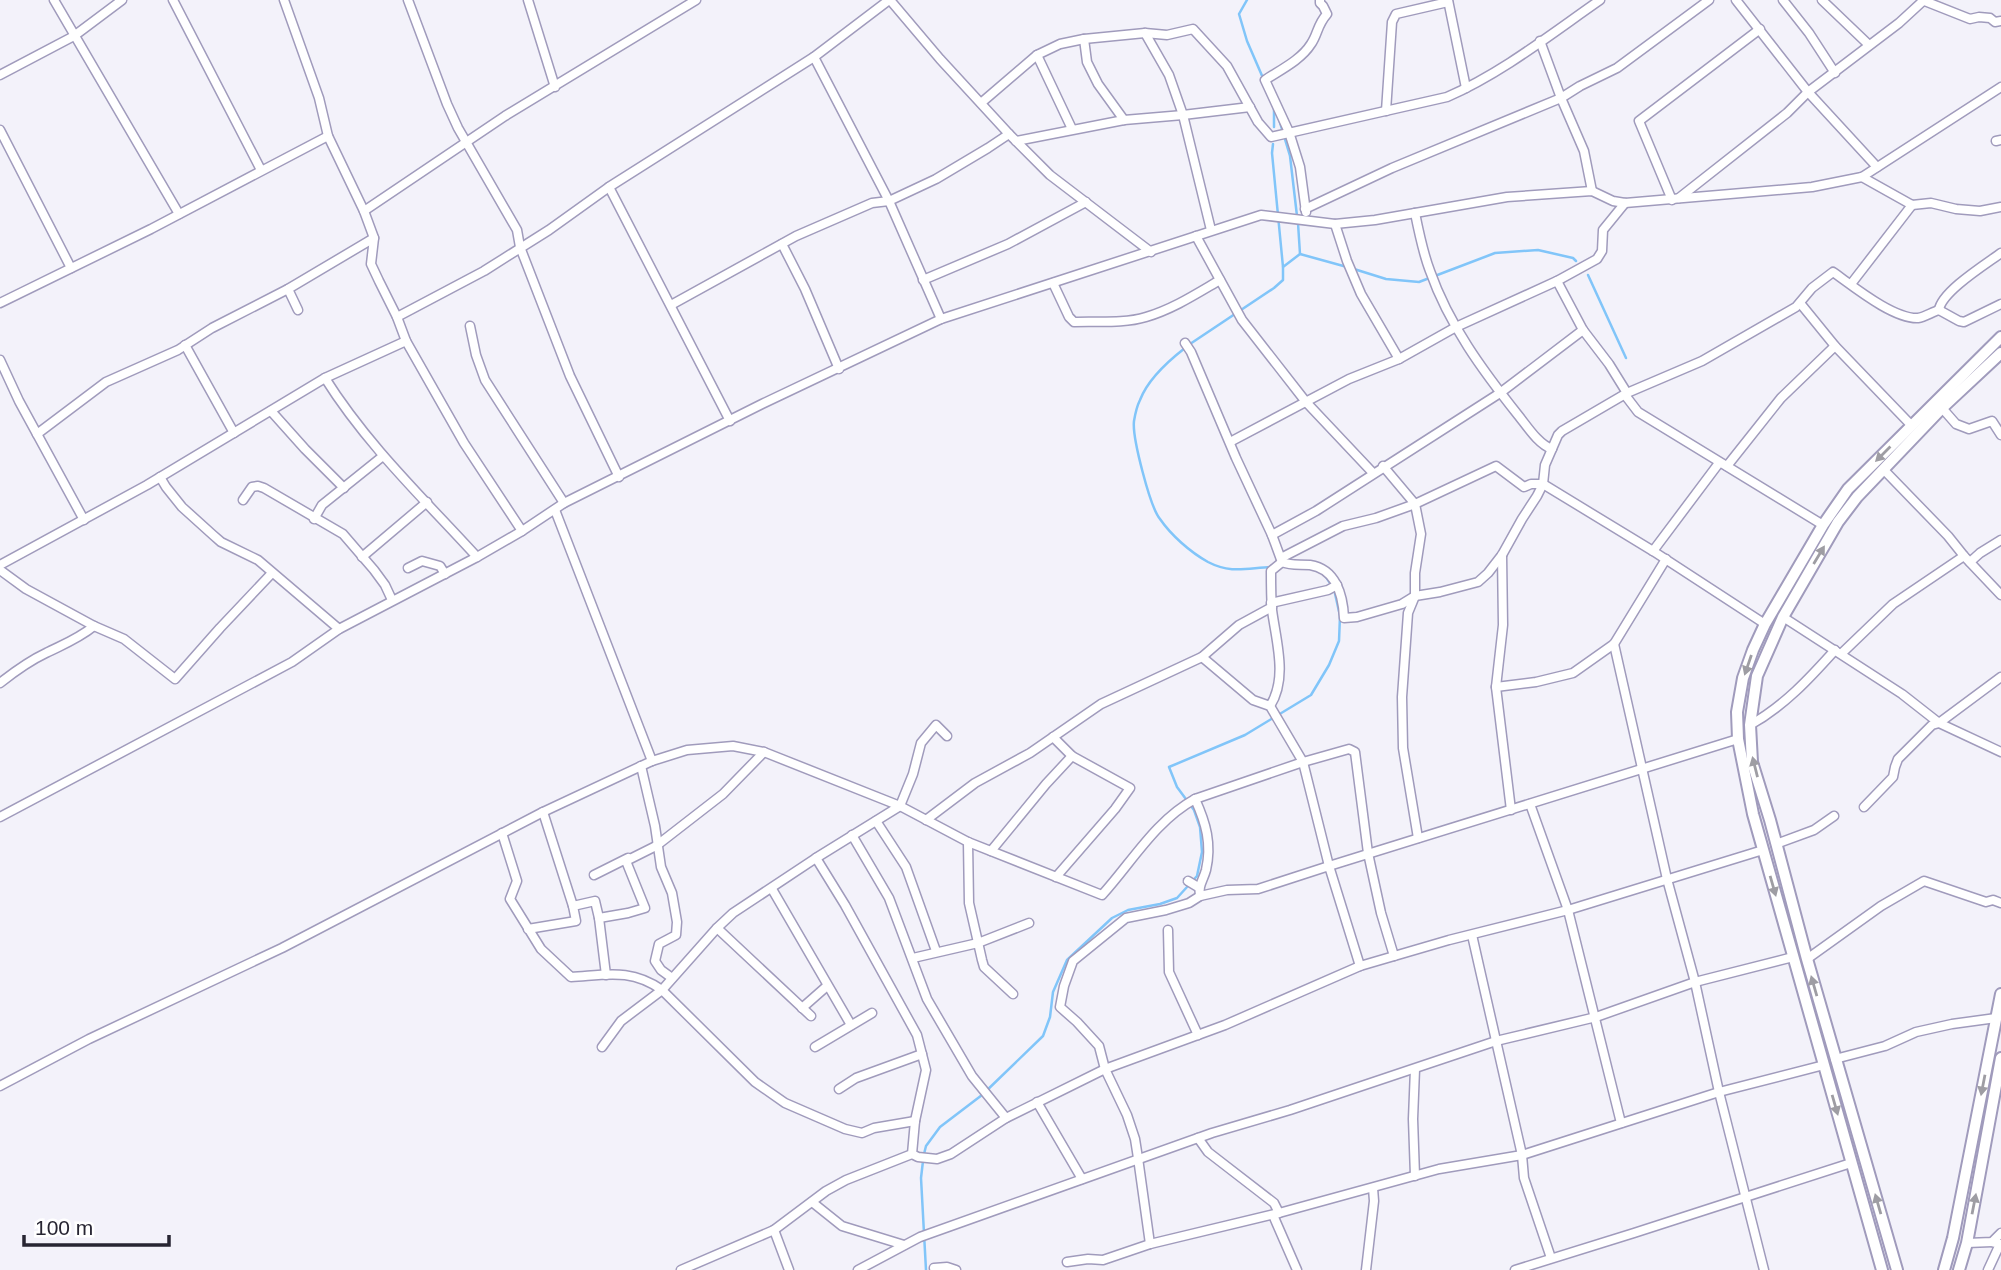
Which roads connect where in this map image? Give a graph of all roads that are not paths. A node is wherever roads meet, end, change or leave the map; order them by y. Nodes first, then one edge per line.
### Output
1 (54, 0) edge
2 (122, 0) edge
3 (173, 0) edge
4 (284, 0) edge
5 (408, 0) edge
6 (528, 0) edge
7 (696, 0) edge
8 (889, 0) edge
9 (1600, 0) edge
10 (1709, 0) edge
11 (1736, 0) edge
12 (1783, 0) edge
13 (1822, 0) edge
14 (1923, 0) edge
15 (1322, 1) edge
16 (1448, 1) edge
17 (2001, 21) edge
18 (1760, 29) junction
19 (1145, 33) junction
20 (74, 36) junction
21 (1084, 39) junction
22 (1540, 41) junction
23 (1870, 45) junction
24 (1037, 55) junction
25 (814, 57) junction
26 (1835, 73) junction
27 (0, 75) edge
28 (555, 87) junction
29 (2001, 87) edge
30 (1466, 89) junction
31 (1808, 92) junction
32 (1561, 97) junction
33 (981, 103) junction
34 (1250, 107) junction
35 (1386, 111) junction
36 (1183, 115) junction
37 (1124, 120) junction
38 (1072, 129) junction
39 (0, 130) edge
40 (1288, 132) junction
41 (1009, 134) junction
42 (328, 136) junction
43 (467, 141) junction
44 (1016, 141) junction
45 (1877, 167) junction
46 (261, 170) junction
47 (1862, 177) junction
48 (609, 187) junction
49 (1592, 191) junction
50 (1675, 199) junction
51 (889, 201) junction
52 (1086, 202) junction
53 (1625, 203) junction
54 (1912, 205) junction
55 (2001, 207) edge
56 (1306, 209) junction
57 (363, 211) junction
58 (179, 214) junction
59 (1415, 214) junction
60 (1306, 219) junction
61 (1335, 224) junction
62 (1211, 230) junction
63 (1196, 236) junction
64 (374, 238) junction
65 (782, 244) junction
66 (520, 247) junction
67 (1151, 252) junction
68 (2001, 253) edge
69 (71, 268) junction
70 (923, 280) junction
71 (1220, 280) junction
72 (1557, 281) junction
73 (1053, 283) junction
74 (1850, 284) junction
75 (288, 289) junction
76 (0, 303) edge
77 (1800, 303) junction
78 (2001, 304) edge
79 (671, 305) junction
80 (298, 310) dead end
81 (1939, 310) junction
82 (397, 317) junction
83 (941, 320) junction
84 (470, 326) dead end
85 (1457, 327) junction
86 (1583, 330) junction
87 (2001, 337) edge
88 (407, 341) junction
89 (1185, 343) dead end
90 (185, 345) junction
91 (1835, 346) junction
92 (1399, 359) junction
93 (1999, 359) edge
94 (0, 360) edge
95 (839, 369) junction
96 (326, 378) junction
97 (1500, 393) junction
98 (1626, 394) junction
99 (1306, 402) junction
100 (1942, 408) junction
101 (271, 411) junction
102 (730, 421) junction
103 (1998, 421) edge
104 (1912, 426) junction
105 (233, 433) junction
106 (37, 434) junction
107 (2001, 435) edge
108 (1230, 442) junction
109 (1552, 449) junction
110 (383, 456) junction
111 (1723, 465) junction
112 (1383, 466) junction
113 (1884, 470) junction
114 (1373, 473) junction
115 (160, 477) junction
116 (620, 477) junction
117 (1542, 484) junction
118 (344, 488) junction
119 (243, 500) dead end
120 (427, 502) junction
121 (564, 503) junction
122 (1415, 504) junction
123 (555, 510) junction
124 (314, 519) junction
125 (84, 520) junction
126 (1823, 525) junction
127 (522, 531) junction
128 (1272, 536) junction
129 (2001, 540) edge
130 (1653, 551) junction
131 (1502, 555) junction
132 (362, 557) junction
133 (477, 557) junction
134 (1666, 559) junction
135 (1967, 559) junction
136 (1281, 560) junction
137 (0, 565) edge
138 (408, 568) dead end
139 (0, 570) edge
140 (272, 573) junction
141 (445, 574) junction
142 (1337, 585) junction
143 (2001, 595) edge
144 (1415, 596) junction
145 (392, 600) junction
146 (1272, 605) junction
147 (1783, 617) junction
148 (1765, 624) junction
149 (94, 625) junction
150 (339, 628) junction
151 (1614, 644) junction
152 (1838, 651) junction
153 (1202, 657) junction
154 (2001, 677) edge
155 (0, 683) edge
156 (1496, 687) junction
157 (1272, 709) junction
158 (1939, 723) junction
159 (1749, 725) junction
160 (947, 736) dead end
161 (1054, 737) junction
162 (1738, 739) junction
163 (764, 752) junction
164 (2001, 752) edge
165 (1072, 756) junction
166 (652, 761) junction
167 (1303, 762) junction
168 (641, 766) junction
169 (1642, 770) junction
170 (1195, 799) junction
171 (1530, 804) junction
172 (900, 806) junction
173 (1864, 807) dead end
174 (1511, 810) junction
175 (543, 812) junction
176 (1834, 816) dead end
177 (0, 817) edge
178 (926, 820) junction
179 (876, 821) junction
180 (502, 833) junction
181 (852, 835) junction
182 (1418, 838) junction
183 (968, 842) junction
184 (1776, 844) junction
185 (658, 845) junction
186 (1763, 850) junction
187 (991, 851) junction
188 (1368, 853) junction
189 (816, 858) junction
190 (1329, 866) junction
191 (594, 875) dead end
192 (1056, 877) junction
193 (1667, 878) junction
194 (1188, 881) dead end
195 (772, 889) junction
196 (1199, 892) junction
197 (2001, 903) edge
198 (573, 906) junction
199 (1568, 910) junction
200 (599, 918) junction
201 (1029, 923) dead end
202 (717, 928) junction
203 (528, 929) junction
204 (1168, 930) dead end
205 (1472, 935) junction
206 (978, 943) junction
207 (936, 951) junction
208 (1394, 956) junction
209 (1793, 957) junction
210 (913, 958) junction
211 (1807, 959) junction
212 (1360, 966) junction
213 (606, 975) junction
214 (672, 978) junction
215 (1695, 982) junction
216 (827, 986) junction
217 (662, 990) junction
218 (1013, 994) dead end
219 (2001, 994) edge
220 (802, 1008) junction
221 (872, 1013) dead end
222 (811, 1016) dead end
223 (1596, 1017) junction
224 (1997, 1018) junction
225 (851, 1025) junction
226 (1198, 1035) junction
227 (1496, 1041) junction
228 (602, 1047) dead end
229 (815, 1047) dead end
230 (922, 1054) junction
231 (2001, 1058) edge
232 (1835, 1059) junction
233 (1824, 1065) junction
234 (1105, 1069) junction
235 (1415, 1069) junction
236 (0, 1086) edge
237 (839, 1089) dead end
238 (1719, 1091) junction
239 (1998, 1092) edge
240 (1037, 1102) junction
241 (1006, 1118) junction
242 (915, 1121) junction
243 (1621, 1123) junction
244 (1198, 1138) junction
245 (915, 1155) junction
246 (1522, 1155) junction
247 (1139, 1158) junction
248 (1851, 1163) junction
249 (1415, 1176) junction
250 (1083, 1179) junction
251 (1373, 1188) junction
252 (1745, 1197) junction
253 (812, 1202) junction
254 (1276, 1214) junction
255 (774, 1230) junction
256 (2001, 1233) edge
257 (1967, 1243) junction
258 (1998, 1243) edge
259 (1150, 1244) junction
260 (904, 1245) junction
261 (1551, 1258) junction
262 (699, 1262) junction
263 (1067, 1262) dead end
264 (1538, 1266) edge
265 (934, 1268) dead end
266 (681, 1270) edge
267 (705, 1270) edge
268 (789, 1270) edge
269 (858, 1270) edge
270 (956, 1270) edge
271 (1297, 1270) edge
272 (1366, 1270) edge
273 (1515, 1270) edge
274 (1763, 1270) edge
275 (1882, 1270) edge
276 (1897, 1270) edge
277 (1944, 1270) edge
278 (1959, 1270) edge
279 (1988, 1270) edge

1 - 20 street
2 - 20 street
3 - 46 street
4 - 42 street
5 - 43 street
6 - 28 street
7 - 28 street
8 - 25 street
8 - 33 street
9 - 22 street
10 - 32 street
11 - 18 street
12 - 26 street
13 - 23 street
14 - 17 street
14 - 23 street
15 - 40 street
16 - 30 street
16 - 35 street
18 - 31 street
18 - 50 street
19 - 21 street
19 - 34 street
19 - 36 street
20 - 27 street
20 - 58 street
21 - 24 street
21 - 37 street
22 - 30 street
22 - 32 street
23 - 26 street
24 - 33 street
24 - 38 street
25 - 48 street
25 - 51 street
26 - 31 street
28 - 43 street
29 - 45 street
30 - 35 street
31 - 45 street
31 - 50 street
32 - 49 street
32 - 56 street
33 - 41 street
34 - 36 street
34 - 40 street
35 - 40 street
36 - 37 street
36 - 62 street
37 - 38 street
38 - 44 street
39 - 69 street
40 - 56 street
41 - 44 street
41 - 51 street
42 - 46 street
42 - 57 street
43 - 57 street
43 - 66 street
44 - 52 street
45 - 47 street
46 - 58 street
47 - 50 street
47 - 54 street
48 - 66 street
48 - 79 street
49 - 53 street
49 - 59 street
50 - 53 street
51 - 65 street
51 - 70 street
52 - 67 street
52 - 70 street
53 - 72 street
54 - 55 street
54 - 74 street
56 - 60 street
57 - 64 street
58 - 69 street
59 - 61 street
59 - 85 street
60 - 61 street
60 - 62 street
61 - 92 street
62 - 63 street
63 - 67 street
63 - 71 street
64 - 75 street
64 - 82 street
65 - 79 street
65 - 95 street
66 - 82 street
66 - 116 street
67 - 73 street
68 - 81 street
69 - 76 street
70 - 83 street
71 - 73 street
71 - 99 street
72 - 85 street
72 - 86 street
73 - 83 street
74 - 77 street
74 - 81 street
75 - 80 street
75 - 90 street
77 - 91 street
77 - 98 street
78 - 81 street
79 - 102 street
82 - 88 street
83 - 95 street
84 - 121 street
85 - 92 street
85 - 97 street
86 - 97 street
86 - 98 street
87 - 104 main road
88 - 96 street
88 - 127 street
89 - 108 street
90 - 105 street
90 - 106 street
91 - 104 street
91 - 111 street
92 - 99 street
93 - 100 main road
94 - 106 street
95 - 102 street
96 - 101 street
96 - 110 street
97 - 109 street
97 - 112 street
98 - 109 street
98 - 111 street
99 - 108 street
99 - 114 street
100 - 103 street
100 - 113 main road
101 - 105 street
101 - 118 street
102 - 116 street
103 - 107 street
104 -> 126 main road
105 - 115 street
106 - 125 street
108 - 128 street
109 - 117 street
110 - 118 street
110 - 120 street
111 - 126 street
111 - 130 street
112 - 114 street
112 - 122 street
113 - 135 street
147 -> 113 main road
114 - 128 street
115 - 125 street
115 - 140 street
116 - 121 street
117 - 122 street
117 - 130 street
117 - 131 street
118 - 124 street
119 - 124 street
120 - 132 street
120 - 133 street
121 - 123 street
122 - 136 street
122 - 144 street
123 - 127 street
123 - 166 street
124 - 132 street
125 - 137 street
126 - 148 main road
127 - 133 street
128 - 136 street
129 - 135 street
130 - 134 street
131 - 144 street
131 - 156 street
132 - 145 street
133 - 141 street
134 - 148 street
134 - 151 street
135 - 143 street
135 - 152 street
136 - 142 street
136 - 146 street
138 - 141 street
139 - 149 street
140 - 149 street
140 - 150 street
141 - 145 street
142 - 144 street
142 - 146 street
144 - 182 street
145 - 150 street
146 - 153 street
146 - 157 street
147 - 152 street
147 - 159 main road
148 -> 162 main road
149 - 155 street
150 - 177 street
151 - 156 street
151 - 169 street
152 - 158 street
152 - 159 street
153 - 157 street
153 - 161 street
154 - 158 street
156 - 174 street
157 - 167 street
158 - 164 street
158 - 173 street
184 -> 159 main road
160 - 172 street
161 - 165 street
161 - 178 street
162 - 169 street
162 - 186 main road
163 - 166 street
163 - 172 street
163 - 185 street
165 - 187 street
165 - 192 street
166 - 168 street
167 - 170 street
167 - 188 street
167 - 190 street
168 - 175 street
168 - 185 street
169 - 171 street
169 - 193 street
170 - 192 street
170 - 196 street
171 - 174 street
171 - 199 street
172 - 178 street
172 - 179 street
174 - 182 street
175 - 180 street
175 - 198 street
176 - 184 street
178 - 183 street
179 - 181 street
179 - 207 street
180 - 203 street
180 - 236 street
181 - 189 street
181 - 210 street
182 - 188 street
183 - 187 street
183 - 206 street
184 - 211 main road
185 - 191 street
185 - 200 street
185 - 214 street
186 - 193 street
186 -> 209 main road
187 - 192 street
188 - 190 street
188 - 208 street
189 - 195 street
189 - 230 street
190 - 196 street
190 - 212 street
193 - 199 street
193 - 215 street
194 - 196 street
195 - 202 street
195 - 216 street
196 - 234 street
197 - 211 street
198 - 200 street
198 - 203 street
199 - 205 street
199 - 223 street
200 - 213 street
201 - 206 street
202 - 214 street
202 - 220 street
203 - 213 street
204 - 226 street
205 - 208 street
205 - 227 street
206 - 207 street
206 - 218 street
207 - 210 street
208 - 212 street
209 - 215 street
209 - 233 main road
210 - 241 street
232 -> 211 main road
212 - 226 street
213 - 217 street
214 - 217 street
215 - 223 street
215 - 238 street
216 - 220 street
216 - 225 street
217 - 228 street
217 - 242 street
219 - 224 main road
220 - 222 street
221 - 225 street
223 - 227 street
223 - 243 street
224 - 232 street
224 -> 277 main road
225 - 229 street
226 - 234 street
227 - 235 street
227 - 246 street
230 - 237 street
230 - 242 street
231 - 239 main road
276 -> 232 main road
233 - 238 street
233 -> 248 main road
234 - 240 street
234 - 247 street
235 - 244 street
235 - 249 street
238 - 243 street
238 - 252 street
257 -> 239 main road
240 - 241 street
240 - 250 street
241 - 245 street
242 - 245 street
243 - 246 street
244 - 247 street
244 - 254 street
245 - 253 street
246 - 249 street
246 - 261 street
247 - 250 street
247 - 259 street
248 - 252 street
248 - 275 main road
249 - 251 street
250 - 260 street
251 - 254 street
251 - 272 street
252 - 261 street
252 - 274 street
253 - 255 street
253 - 260 street
254 - 259 street
254 - 271 street
255 - 262 street
255 - 268 street
256 - 258 street
257 - 258 street
257 - 278 main road
258 - 279 street
259 - 263 street
260 - 269 street
261 - 264 street
262 - 266 street
262 - 267 street
264 - 273 street
265 - 270 street

